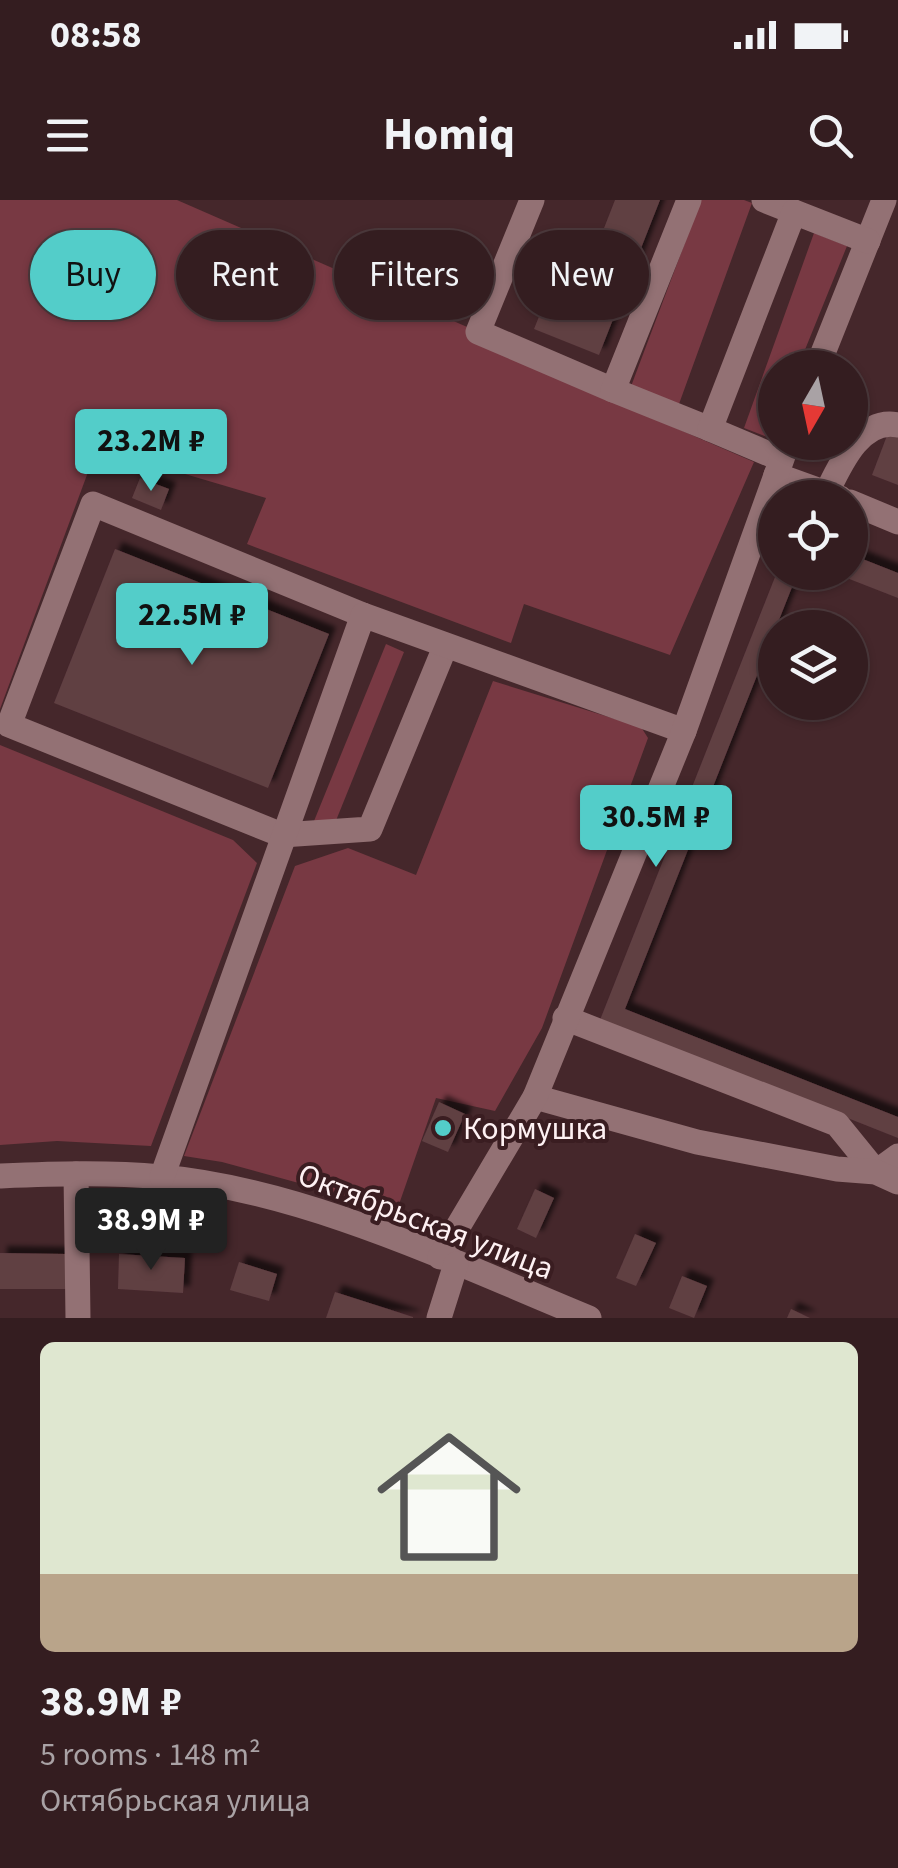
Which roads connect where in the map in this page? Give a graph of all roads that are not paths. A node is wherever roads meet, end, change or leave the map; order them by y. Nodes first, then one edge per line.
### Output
1 (532, 200) edge
2 (690, 200) edge
3 (764, 200) edge
4 (884, 200) edge
5 (794, 212) junction
6 (868, 241) junction
7 (825, 350) edge
8 (613, 390) junction
9 (898, 425) edge
10 (710, 429) junction
11 (758, 449) edge
12 (781, 460) edge
13 (783, 460) edge
14 (813, 480) edge
15 (842, 480) edge
16 (868, 509) edge
17 (898, 522) edge
18 (363, 616) junction
19 (446, 647) junction
20 (684, 731) junction
21 (282, 835) junction
22 (565, 1018) junction
23 (535, 1098) junction
24 (898, 1156) edge
25 (76, 1174) junction
26 (0, 1176) edge
27 (162, 1176) junction
28 (887, 1177) edge
29 (448, 1260) junction
30 (574, 1315) edge
31 (78, 1318) edge
32 (438, 1318) edge

1 - 8 street
2 - 8 street
3 - 5 street
4 - 6 street
5 - 6 street
5 - 10 street
6 - 7 street
8 - 10 street
9 - 15 street
10 - 11 street
12 - 20 street
13 - 14 street
16 - 17 street
18 - 19 street
18 - 21 street
18 - 21 street
19 - 20 street
19 - 21 street
20 - 22 street
21 - 27 street
22 - 23 street
22 - 28 street
23 - 28 street
23 - 29 street
24 - 28 street
25 - 26 street, Октябрьская улица
25 - 27 street, Октябрьская улица
25 - 31 street
27 - 29 street, Октябрьская улица
29 - 30 street, Октябрьская улица
29 - 32 street

